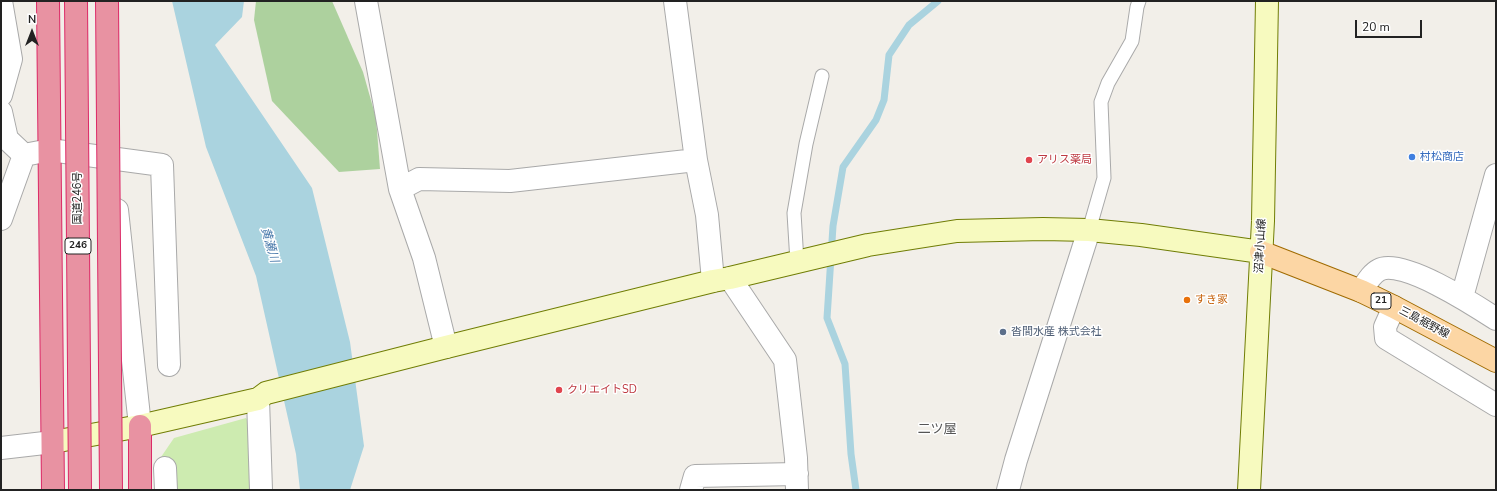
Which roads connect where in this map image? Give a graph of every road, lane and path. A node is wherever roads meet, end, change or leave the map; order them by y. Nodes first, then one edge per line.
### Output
1 (1, 1) edge
2 (48, 1) edge
3 (76, 1) edge
4 (107, 1) edge
5 (366, 1) edge
6 (675, 1) edge
7 (1140, 1) edge
8 (1267, 1) edge
9 (822, 76) dead end
10 (1, 95) edge
11 (1, 112) edge
12 (50, 150) junction
13 (24, 155) junction
14 (111, 157) junction
15 (696, 160) junction
16 (1496, 176) edge
17 (400, 189) junction
18 (1, 219) edge
19 (1089, 230) junction
20 (1261, 252) junction
21 (807, 260) junction
22 (722, 279) junction
23 (1361, 292) junction
24 (1462, 297) junction
25 (1394, 307) junction
26 (1496, 320) edge
27 (441, 348) junction
28 (1496, 361) edge
29 (169, 365) dead end
30 (262, 396) junction
31 (1496, 405) edge
32 (140, 426) junction
33 (53, 442) junction
34 (1, 448) edge
35 (165, 468) dead end
36 (797, 482) edge
37 (53, 490) edge
38 (80, 490) edge
39 (111, 490) edge
40 (140, 490) edge
41 (166, 490) edge
42 (261, 490) edge
43 (692, 490) edge
44 (1008, 490) edge
45 (1249, 490) edge

1 - 10 street
2 - 12 highway
3 - 38 highway, 国道246号 / 246, bridge
4 - 14 street
4 - 39 highway, bridge
5 - 17 street
6 - 15 street
7 - 19 lane
8 - 20 street, 沼津小山線
9 - 21 lane
11 - 13 street
12 - 13 street
12 - 14 street
12 - 33 highway
13 - 18 street
14 - 29 street
14 - 32 street
15 - 17 street
15 - 22 street
16 - 24 street
17 - 27 street
19 - 20 street
19 - 21 street
19 - 44 street
20 - 23 main road, 三島裾野線 / 21
20 - 45 street, 沼津小山線
21 - 22 street
22 - 27 street
22 - 36 street
23 - 24 street
23 - 25 main road, 三島裾野線 / 21
24 - 26 street
25 - 28 main road, 三島裾野線 / 21
25 - 31 street
27 - 30 street
30 - 32 street
30 - 42 street
32 - 33 street
32 - 40 highway
33 - 34 street
33 - 37 highway
35 - 41 street
36 - 43 street

